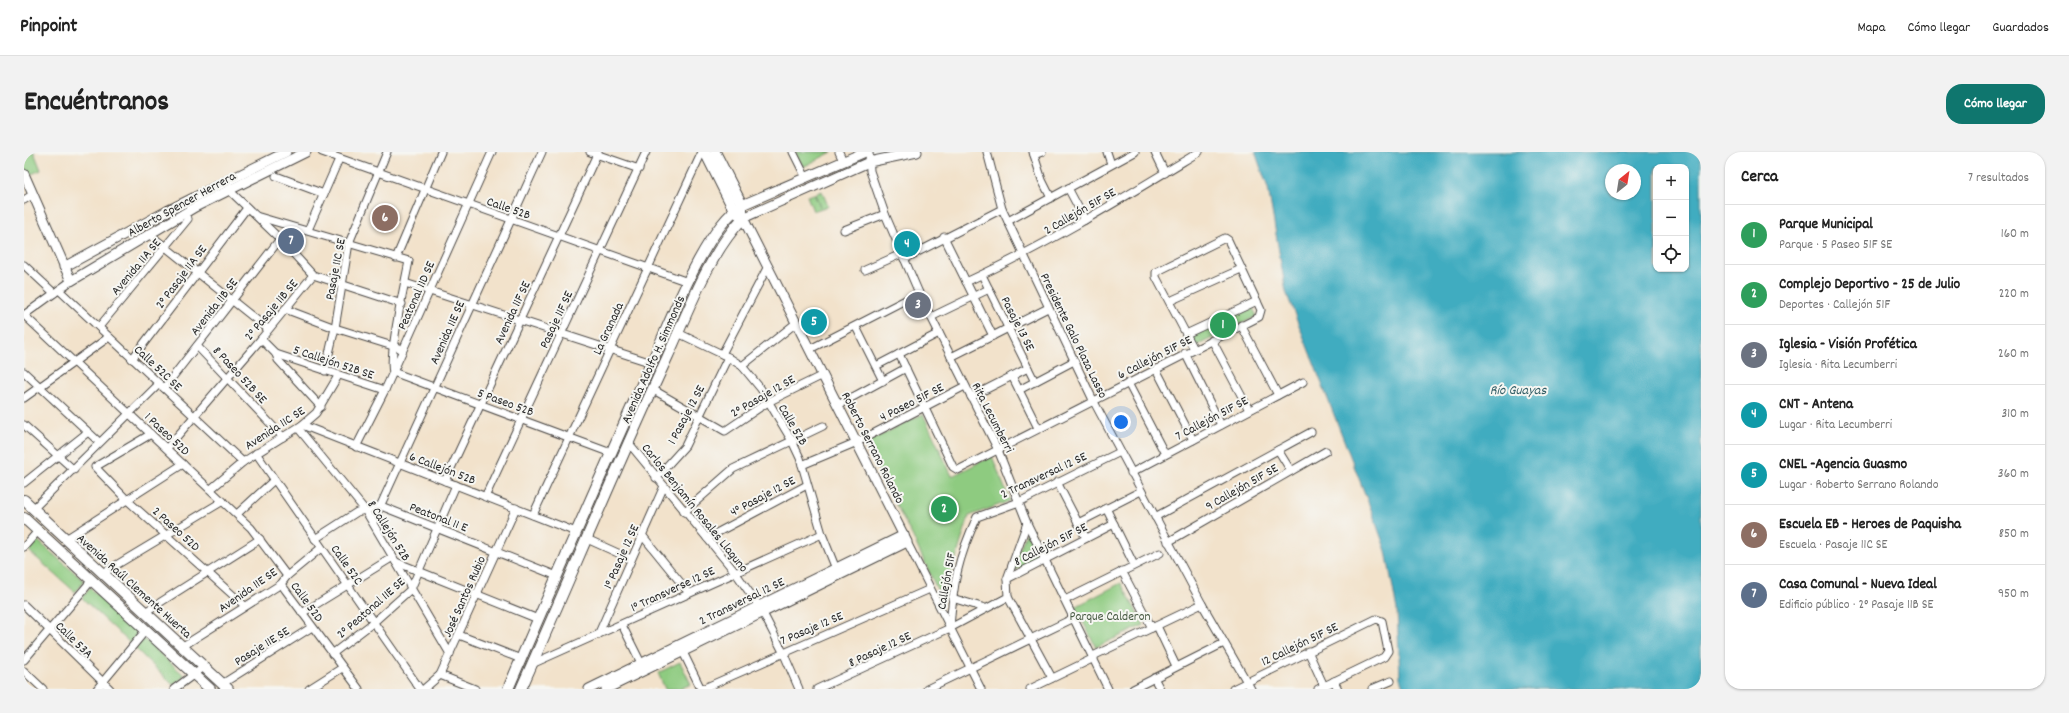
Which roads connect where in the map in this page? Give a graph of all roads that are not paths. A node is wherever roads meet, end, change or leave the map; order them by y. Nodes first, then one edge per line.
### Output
1 (286, 152) edge
2 (306, 152) edge
3 (322, 152) edge
4 (387, 152) edge
5 (441, 152) edge
6 (492, 152) edge
7 (542, 152) edge
8 (646, 152) edge
9 (702, 152) edge
10 (706, 152) edge
11 (715, 152) edge
12 (793, 152) edge
13 (839, 152) edge
14 (865, 152) edge
15 (869, 152) edge
16 (917, 152) edge
17 (987, 152) edge
18 (1042, 152) edge
19 (1107, 152) edge
20 (1135, 152) edge
21 (1155, 152) edge
22 (1199, 152) edge
23 (595, 153) edge
24 (1034, 154) edge
25 (338, 159) junction
26 (843, 161) junction
27 (869, 162) junction
28 (1111, 164) junction
29 (638, 169) junction
30 (379, 173) junction
31 (1165, 173) junction
32 (24, 174) edge
33 (276, 176) dead end
34 (806, 178) junction
35 (1068, 188) junction
36 (229, 190) junction
37 (425, 190) junction
38 (324, 194) junction
39 (27, 198) edge
40 (1051, 198) junction
41 (468, 205) junction
42 (248, 208) junction
43 (738, 208) junction
44 (1002, 209) junction
45 (885, 214) junction
46 (256, 216) junction
47 (743, 218) junction
48 (188, 219) dead end
49 (510, 220) junction
50 (1085, 220) junction
51 (1008, 221) junction
52 (308, 230) junction
53 (844, 230) dead end
54 (153, 237) dead end
55 (558, 237) junction
56 (944, 237) junction
57 (280, 239) junction
58 (349, 243) junction
59 (165, 248) junction
60 (600, 252) junction
61 (1023, 255) junction
62 (903, 256) junction
63 (82, 258) junction
64 (396, 258) junction
65 (24, 265) edge
66 (768, 266) junction
67 (64, 267) junction
68 (648, 269) junction
69 (1241, 269) junction
70 (90, 270) junction
71 (865, 270) dead end
72 (197, 273) junction
73 (313, 275) junction
74 (982, 275) junction
75 (71, 281) junction
76 (688, 282) junction
77 (966, 282) junction
78 (405, 283) junction
79 (343, 286) junction
80 (989, 289) junction
81 (430, 290) junction
82 (57, 292) junction
83 (919, 293) junction
84 (973, 296) junction
85 (232, 301) junction
86 (1170, 301) junction
87 (1257, 301) junction
88 (472, 303) junction
89 (402, 304) junction
90 (1048, 308) junction
91 (285, 309) junction
92 (24, 315) edge
93 (931, 317) junction
94 (520, 320) junction
95 (796, 323) junction
96 (1242, 325) junction
97 (856, 326) junction
98 (99, 327) junction
99 (335, 328) junction
100 (1008, 328) junction
101 (268, 329) junction
102 (562, 333) junction
103 (678, 333) junction
104 (938, 333) junction
105 (1186, 334) junction
106 (993, 336) junction
107 (109, 337) junction
108 (261, 340) junction
109 (1212, 340) junction
110 (197, 346) junction
111 (394, 346) junction
112 (403, 349) junction
113 (610, 349) junction
114 (1194, 349) junction
115 (810, 350) junction
116 (276, 354) junction
117 (899, 354) junction
118 (1185, 354) junction
119 (725, 355) junction
120 (951, 357) junction
121 (132, 359) junction
122 (1074, 361) junction
123 (75, 362) junction
124 (652, 363) junction
125 (742, 366) junction
126 (876, 366) junction
127 (906, 368) junction
128 (1028, 368) junction
129 (1156, 368) junction
130 (325, 371) junction
131 (24, 372) edge
132 (393, 372) junction
133 (823, 375) junction
134 (228, 376) junction
135 (338, 376) junction
136 (1012, 376) junction
137 (883, 381) junction
138 (1035, 382) junction
139 (1303, 382) dead end
140 (1128, 383) junction
141 (162, 386) junction
142 (965, 386) junction
143 (40, 387) junction
144 (435, 388) junction
145 (652, 389) junction
146 (385, 390) junction
147 (1019, 390) junction
148 (1278, 395) junction
149 (971, 397) junction
150 (24, 398) edge
151 (1093, 400) junction
152 (768, 402) junction
153 (481, 405) junction
154 (838, 405) junction
155 (321, 407) junction
156 (926, 407) junction
157 (1248, 410) junction
158 (129, 414) junction
159 (195, 416) junction
160 (700, 416) junction
161 (521, 420) junction
162 (24, 425) edge
163 (1221, 425) junction
164 (300, 426) junction
165 (823, 426) dead end
166 (1038, 428) junction
167 (88, 432) junction
168 (1312, 432) dead end
169 (151, 434) junction
170 (283, 437) junction
171 (569, 437) junction
172 (1193, 440) junction
173 (792, 441) junction
174 (99, 442) junction
175 (628, 442) junction
176 (857, 442) junction
177 (356, 446) junction
178 (167, 448) junction
179 (998, 450) junction
180 (1278, 450) junction
181 (1326, 451) dead end
182 (1120, 452) junction
183 (256, 453) junction
184 (611, 453) junction
185 (1166, 454) junction
186 (58, 456) junction
187 (243, 462) junction
188 (183, 464) junction
189 (400, 464) junction
190 (802, 465) junction
191 (74, 470) junction
192 (1291, 472) junction
193 (1131, 473) junction
194 (656, 478) junction
195 (274, 480) junction
196 (445, 481) junction
197 (1057, 482) junction
198 (24, 483) edge
199 (456, 485) junction
200 (807, 485) junction
201 (664, 486) junction
202 (211, 489) junction
203 (1141, 491) junction
204 (485, 497) junction
205 (24, 500) edge
206 (127, 500) junction
207 (223, 501) junction
208 (1019, 502) junction
209 (381, 506) junction
210 (516, 508) junction
211 (1106, 508) junction
212 (33, 509) junction
213 (365, 510) junction
214 (684, 512) junction
215 (237, 514) junction
216 (533, 515) junction
217 (977, 517) joint
218 (1155, 517) junction
219 (24, 518) edge
220 (373, 522) junction
221 (1027, 523) junction
222 (1078, 523) junction
223 (1114, 524) junction
224 (437, 529) junction
225 (38, 531) junction
226 (576, 532) junction
227 (166, 533) junction
228 (822, 534) junction
229 (642, 535) junction
230 (707, 538) junction
231 (1086, 538) junction
232 (66, 539) junction
233 (315, 539) junction
234 (587, 539) junction
235 (906, 539) junction
236 (260, 540) junction
237 (1168, 542) junction
238 (24, 547) edge
239 (321, 548) junction
240 (497, 551) junction
241 (1160, 553) dead end
242 (394, 559) junction
243 (631, 559) junction
244 (1044, 559) junction
245 (1134, 565) junction
246 (836, 569) junction
247 (1122, 571) junction
248 (208, 572) junction
249 (420, 572) junction
250 (735, 572) junction
251 (103, 573) junction
252 (287, 576) junction
253 (557, 576) junction
254 (1007, 579) junction
255 (92, 580) junction
256 (281, 584) junction
257 (348, 585) junction
258 (411, 589) junction
259 (930, 589) junction
260 (689, 593) junction
261 (478, 594) junction
262 (1008, 597) junction
263 (952, 598) junction
264 (1064, 600) junction
265 (1202, 604) junction
266 (24, 605) edge
267 (245, 606) junction
268 (985, 608) junction
269 (761, 609) junction
270 (145, 612) junction
271 (302, 613) junction
272 (1074, 618) junction
273 (538, 619) junction
274 (374, 622) junction
275 (622, 625) junction
276 (312, 627) junction
277 (1154, 627) junction
278 (950, 628) junction
279 (49, 630) junction
280 (146, 630) junction
281 (459, 635) junction
282 (598, 635) junction
283 (1032, 639) junction
284 (1224, 643) junction
285 (183, 646) junction
286 (1308, 651) junction
287 (683, 652) junction
288 (783, 652) junction
289 (332, 654) junction
290 (450, 654) junction
291 (1094, 657) junction
292 (521, 659) junction
293 (24, 660) edge
294 (641, 663) junction
295 (532, 664) junction
296 (204, 666) junction
297 (1176, 666) junction
298 (342, 668) junction
299 (971, 669) junction
300 (24, 671) edge
301 (195, 674) junction
302 (440, 675) junction
303 (1052, 678) junction
304 (1154, 678) junction
305 (1391, 680) dead end
306 (1334, 681) junction
307 (103, 682) junction
308 (1247, 682) junction
309 (225, 686) edge
310 (1039, 687) edge
311 (1321, 688) edge
312 (43, 689) edge
313 (97, 689) edge
314 (110, 689) edge
315 (174, 689) edge
316 (210, 689) edge
317 (309, 689) edge
318 (359, 689) edge
319 (420, 689) edge
320 (424, 689) edge
321 (475, 689) edge
322 (508, 689) edge
323 (521, 689) edge
324 (589, 689) edge
325 (606, 689) edge
326 (701, 689) edge
327 (799, 689) edge
328 (817, 689) edge
329 (927, 689) edge
330 (981, 689) edge
331 (1030, 689) edge
332 (1108, 689) edge
333 (1133, 689) edge
334 (1160, 689) edge
335 (1233, 689) edge
336 (1251, 689) edge
337 (1338, 689) edge
338 (1372, 689) edge

1 - 63 street, Alberto Spencer Herrera
2 - 36 street, Alberto Spencer Herrera
3 - 25 street, Calle 52B
4 - 30 street, Pasaje 11C SE
5 - 37 street
6 - 41 street, Peatonal 11D SE
7 - 49 street, Avenida 11E SE
8 - 29 street, Pasaje 11F SE
9 - 68 street, La Granada
10 - 43 main road, Roberto Serrano Rolando
11 - 43 main road, Roberto Serrano Rolando
12 - 34 street
13 - 26 street
14 - 26 street
15 - 27 street, Rita Lecumberri
16 - 27 street, Avenida Adolfo H. Simmonds
17 - 44 street, Presidente Galo Plaza Lasso
18 - 24 street
19 - 28 street
20 - 28 street
21 - 31 street
22 - 31 street, 2 Callejón 51F SE
23 - 29 street
23 - 55 street, Avenida 11F SE
24 - 40 street
25 - 30 street, Calle 52B
25 - 38 street
26 - 34 street
27 - 45 street, Rita Lecumberri
27 - 47 street, Avenida Adolfo H. Simmonds
28 - 35 street
29 - 60 street, Pasaje 11F SE
30 - 37 street, Calle 52B
30 - 58 street, Pasaje 11C SE
31 - 50 street, 2 Callejón 51F SE
32 - 39 street
33 - 38 street
34 - 43 street
35 - 40 street
35 - 50 street
36 - 42 street, 2° Pasaje 11B SE
36 - 70 street, Alberto Spencer Herrera
37 - 41 street, Calle 52B
37 - 64 street
38 - 52 street
39 - 67 street
40 - 51 street
41 - 49 street, Calle 52B
41 - 81 street, Peatonal 11D SE
42 - 46 street, 2° Pasaje 11B SE
42 - 72 street, 2° Pasaje 11A SE
43 - 47 main road, Roberto Serrano Rolando
43 - 76 main road, Avenida Adolfo H. Simmonds
44 - 51 street, Presidente Galo Plaza Lasso
44 - 56 street
45 - 53 street
45 - 62 street, Rita Lecumberri
46 - 52 street
46 - 57 street, 2° Pasaje 11B SE
47 - 66 street, Roberto Serrano Rolando
47 - 103 main road, Avenida Adolfo H. Simmonds
48 - 59 street, Avenida 11A SE
49 - 55 street, Calle 52B
49 - 88 street, Avenida 11E SE
50 - 61 street, 2 Callejón 51F SE
51 - 61 street, Presidente Galo Plaza Lasso
52 - 58 street
54 - 59 street
55 - 60 street, Calle 52B
55 - 94 street, Avenida 11F SE
56 - 62 street
56 - 77 street
57 - 73 street, 2° Pasaje 11B SE
57 - 85 street, Avenida 11B SE
58 - 64 street
58 - 79 street, Pasaje 11C SE
59 - 72 street
59 - 98 street, Avenida 11A SE
60 - 68 street, Calle 52B
60 - 102 street, Pasaje 11F SE
61 - 74 street, 2 Callejón 51F SE
61 - 90 street, Presidente Galo Plaza Lasso
62 - 71 street
62 - 83 street, Rita Lecumberri
63 - 67 street, Alberto Spencer Herrera
63 - 70 street
64 - 78 street
65 - 82 street, Calle 52C SE
66 - 95 street, Roberto Serrano Rolando
66 - 119 street, 1 Pasaje 12 SE
67 - 75 street
68 - 76 street, Calle 52B
68 - 113 street, La Granada
69 - 86 street
69 - 86 street
69 - 87 street
70 - 75 street, Alberto Spencer Herrera
72 - 85 street
72 - 121 street, 2° Pasaje 11A SE
73 - 79 street
73 - 91 street, 2° Pasaje 11B SE
74 - 77 street, 2 Callejón 51F SE
74 - 80 street, Pasaje 13 SE
75 - 82 street
76 - 124 main road, Avenida Adolfo H. Simmonds
77 - 84 street
78 - 81 street
78 - 89 street
79 - 89 street
79 - 99 street, Pasaje 11C SE
80 - 84 street
80 - 100 street, Pasaje 13 SE
81 - 88 street
81 - 112 street, Peatonal 11D SE
82 - 92 street
82 - 98 street, Calle 52C SE
83 - 93 street, Rita Lecumberri
83 - 97 street
84 - 93 street
84 - 106 street
85 - 101 street
85 - 110 street, Avenida 11B SE
86 - 105 street
87 - 96 street, 6 Callejón 51F SE
87 - 105 street
88 - 94 street
88 - 144 street, Avenida 11E SE
89 - 111 street
90 - 100 street
90 - 122 street, Presidente Galo Plaza Lasso
91 - 99 street
91 - 101 street, 2° Pasaje 11B SE
92 - 123 street, 1 Paseo 52D
93 - 104 street, Rita Lecumberri
94 - 102 street
94 - 153 street, Avenida 11F SE
95 - 115 street, Roberto Serrano Rolando
95 - 125 street
96 - 109 street, 6 Callejón 51F SE
96 - 148 street
97 - 115 street
97 - 126 street
98 - 107 street, Calle 52C SE
99 - 111 street
99 - 130 street, Pasaje 11C SE
100 - 106 street
100 - 128 street, Pasaje 13 SE
101 - 108 street, 2° Pasaje 11B SE
102 - 113 street
102 - 161 street, Pasaje 11F SE
103 - 119 street, Calle 52B
103 - 145 main road, Avenida Adolfo H. Simmonds
104 - 117 street
104 - 120 street, Rita Lecumberri
105 - 114 street
106 - 120 street
107 - 121 street, Calle 52C SE
107 - 123 street
108 - 116 street
108 - 134 street, 2° Pasaje 11B SE
109 - 114 street, 6 Callejón 51F SE
109 - 157 street
110 - 134 street, 8 Paseo 52B SE
110 - 141 street, Avenida 11B SE
111 - 112 street
111 - 132 street
112 - 132 street, Peatonal 11D SE
113 - 124 street
113 - 171 street, La Granada
114 - 118 street, 6 Callejón 51F SE
115 - 133 street, Roberto Serrano Rolando
116 - 130 street, 5 Callejón 52B SE
116 - 155 street
117 - 126 street
117 - 127 street
118 - 129 street, 6 Callejón 51F SE
118 - 163 street
119 - 125 street, Calle 52B
119 - 160 street, 1 Pasaje 12 SE
120 - 142 street, Rita Lecumberri
121 - 141 street, Calle 52C SE
122 - 138 street
122 - 151 street, Presidente Galo Plaza Lasso
123 - 143 street
123 - 158 street, 1 Paseo 52D
124 - 184 main road, Avenida Adolfo H. Simmonds
125 - 152 street, Calle 52B
126 - 137 street
127 - 137 street
127 - 156 street
128 - 136 street
128 - 138 street, Pasaje 13 SE
129 - 140 street, 6 Callejón 51F SE
129 - 172 street
130 - 135 street, 5 Callejón 52B SE
131 - 143 street
132 - 144 street, 5 Paseo 52B
132 - 146 street, Peatonal 11D SE
133 - 152 street, 2° Pasaje 12 SE
133 - 154 street, Roberto Serrano Rolando
134 - 159 street, 2° Pasaje 11B SE
134 - 170 street, 8 Paseo 52B SE
135 - 146 street, 5 Callejón 52B SE
135 - 155 street, Avenida 11C SE
136 - 147 street
136 - 149 street
137 - 154 street
138 - 147 street
139 - 148 street, 7 Callejón 51F SE
140 - 151 street, 6 Callejón 51F SE
140 - 185 street
141 - 158 street, Avenida 11B SE
141 - 159 street, Calle 52C SE
142 - 149 street, Rita Lecumberri
142 - 156 street, 4 Paseo 51F SE
143 - 150 street
143 - 167 street
144 - 153 street, 5 Paseo 52B
144 - 189 street, Avenida 11E SE
145 - 160 street, 2° Pasaje 12 SE
145 - 175 main road, Avenida Adolfo H. Simmonds
146 - 177 street, Peatonal 11D SE
147 - 166 street
148 - 157 street, 7 Callejón 51F SE
149 - 179 street, Rita Lecumberri
151 - 166 street, 6 Callejón 51F SE
151 - 182 street, Presidente Galo Plaza Lasso
152 - 160 street, 2° Pasaje 12 SE
152 - 173 street, Calle 52B
153 - 161 street, 5 Paseo 52B
153 - 196 street, Avenida 11F SE
154 - 176 street, Roberto Serrano Rolando
155 - 164 street, Avenida 11C SE
156 - 176 street, 4 Paseo 51F SE
156 - 179 street, 6 Callejón 51F SE
157 - 163 street, 7 Callejón 51F SE
158 - 169 street, 1 Paseo 52D
158 - 174 street, Avenida 11B SE
159 - 178 street, 2° Pasaje 11B SE
159 - 187 street, Calle 52C SE
160 - 194 street, 1 Pasaje 12 SE
161 - 171 street, 5 Paseo 52B
161 - 204 street, Pasaje 11F SE
162 - 186 street
163 - 172 street, 7 Callejón 51F SE
164 - 170 street, Avenida 11C SE
164 - 177 street, 6 Callejón 52B
164 - 213 street, 8 Callejón 52B
165 - 173 street
166 - 179 street, 6 Callejón 51F SE
167 - 174 street
167 - 186 street
168 - 180 street
169 - 178 street, 1 Paseo 52D
169 - 206 street, 2 Paseo 52D
170 - 183 street, Avenida 11C SE
171 - 184 street, 5 Paseo 52B
171 - 216 street, La Granada
172 - 185 street, 7 Callejón 51F SE
173 - 190 street, Calle 52B
173 - 214 street
174 - 191 street, Avenida 11B SE
175 - 194 street, Carlos Benjamín Rosales Llaguno
175 - 234 main road, Avenida Adolfo H. Simmonds
176 - 190 street, 4 Paseo 51F SE
176 - 235 street, Roberto Serrano Rolando
177 - 189 street, 6 Callejón 52B
178 - 188 street, 1 Paseo 52D
179 - 208 street, Rita Lecumberri
180 - 192 street
180 - 218 street
181 - 192 street, 9 Callejón 51F SE
182 - 193 street, Presidente Galo Plaza Lasso
182 - 197 street, 2 Transversal 12 SE
183 - 187 street, Avenida 11C SE
183 - 195 street, Calle 52C
184 - 226 main road, Avenida Adolfo H. Simmonds
185 - 193 street, 7 Callejón 51F SE
186 - 191 street
186 - 198 street
187 - 202 street, Avenida 11C SE
188 - 202 street, 1 Paseo 52D
188 - 206 street
189 - 196 street, 6 Callejón 52B
189 - 209 street, Avenida 11E SE
190 - 200 street, Calle 52B
191 - 212 street, Avenida 11B SE
192 - 237 street, 9 Callejón 51F SE
193 - 203 street, Presidente Galo Plaza Lasso
194 - 201 street, Carlos Benjamín Rosales Llaguno
195 - 215 street
195 - 233 street, Calle 52C
196 - 199 street, 6 Callejón 52B
197 - 208 street, 2 Transversal 12 SE
197 - 222 street
199 - 204 street, 6 Callejón 52B
199 - 224 street, 2° Peatonal 11E SE
200 - 228 street, Calle 52B
200 - 230 street, 4° Pasaje 12 SE
201 - 214 street, Carlos Benjamín Rosales Llaguno
201 - 229 street, 1° Pasaje 12 SE
202 - 207 street, 1 Paseo 52D
203 - 211 street
203 - 218 street, Presidente Galo Plaza Lasso
204 - 210 street, 6 Callejón 52B
205 - 212 main road, Avenida Raúl Clemente Huerta
206 - 227 street, 2 Paseo 52D
206 - 232 street
207 - 215 street, 1 Paseo 52D
207 - 227 street
208 - 217 street, 2 Transversal 12 SE
208 - 221 street, Rita Lecumberri
209 - 213 street
209 - 220 street, Avenida 11E SE
209 - 224 street, Peatonal 11 E
210 - 216 street, 6 Callejón 52B
210 - 240 street, José Santos Rubio
211 - 222 street
211 - 223 street
212 - 232 main road, Avenida Raúl Clemente Huerta
213 - 220 street, 8 Callejón 52B
213 - 233 street
214 - 230 street, Carlos Benjamín Rosales Llaguno
215 - 236 street, 1 Paseo 52D
216 - 226 street, 6 Callejón 52B
217 - 263 street, Callejón 51F
218 - 237 street, Presidente Galo Plaza Lasso
219 - 225 main road, Avenida Raúl Clemente Huerta
220 - 242 street, 8 Callejón 52B
221 - 244 street, Rita Lecumberri
221 - 254 street
222 - 231 street
223 - 231 street, 8 Callejón 51F SE
223 - 245 street
224 - 240 street, Peatonal 11 E
224 - 249 street, 2° Peatonal 11E SE
225 - 238 street
225 - 255 main road, Avenida Raúl Clemente Huerta
226 - 253 main road, Avenida Adolfo H. Simmonds
227 - 248 street, 2 Paseo 52D
227 - 251 street
228 - 246 street, Calle 52B
228 - 250 street, 1° Transverse 12 SE
229 - 243 street, 1° Pasaje 12 SE
229 - 260 street
230 - 250 street, Carlos Benjamín Rosales Llaguno
231 - 244 street, 8 Callejón 51F SE
232 - 251 main road, Avenida Raúl Clemente Huerta
233 - 239 street, Calle 52C
234 - 243 street
234 - 295 main road, Avenida Adolfo H. Simmonds
235 - 246 street, 2 Transversal 12 SE
235 - 259 street, Roberto Serrano Rolando
235 - 269 street, 2 Transversal 12 SE
236 - 248 street
236 - 252 street, 1 Paseo 52D
237 - 265 street, Presidente Galo Plaza Lasso
239 - 252 street, Avenida 11E SE
239 - 257 street, Calle 52C
240 - 253 street, Peatonal 11 E
240 - 261 street, José Santos Rubio
241 - 245 street
242 - 249 street
242 - 257 street
242 - 258 street, 8 Callejón 52B
243 - 282 street, 1° Pasaje 12 SE
244 - 254 street, 8 Callejón 51F SE
244 - 264 street, Rita Lecumberri
245 - 247 street
246 - 269 street, 2 Transversal 12 SE
247 - 264 street
247 - 277 street
248 - 267 street, 2 Paseo 52D
248 - 270 street
249 - 258 street, 2° Peatonal 11E SE
249 - 261 street
250 - 260 street, 1° Transverse 12 SE
250 - 269 street, Carlos Benjamín Rosales Llaguno
251 - 270 main road, Avenida Raúl Clemente Huerta
252 - 256 street, Avenida 11E SE
253 - 273 main road, Avenida Adolfo H. Simmonds
254 - 262 street, 8 Callejón 51F SE
255 - 279 street
255 - 280 main road, Avenida Raúl Clemente Huerta
256 - 267 street, Avenida 11E SE
256 - 271 street, Calle 52D
257 - 271 street
257 - 274 street, Calle 52C
258 - 274 street, 2° Peatonal 11E SE
258 - 290 street, 8 Callejón 52B
259 - 278 street, Roberto Serrano Rolando
259 - 288 street, 7 Pasaje 12 SE
260 - 275 street, 1° Transverse 12 SE
261 - 273 street
261 - 281 street, José Santos Rubio
262 - 268 street
262 - 283 street
263 - 268 street
263 - 278 street, Callejón 51F
264 - 272 street, Rita Lecumberri
265 - 277 street
265 - 284 street, Presidente Galo Plaza Lasso
266 - 279 street, Calle 53A
267 - 285 street, Avenida 11E SE
268 - 278 street
269 - 287 street, 2 Transversal 12 SE
269 - 288 street, Carlos Benjamín Rosales Llaguno
269 - 294 street, 2 Transversal 12 SE
270 - 285 main road, Avenida Raúl Clemente Huerta
271 - 276 street, Calle 52D
272 - 283 street
272 - 291 street, Rita Lecumberri
273 - 292 main road, Avenida Adolfo H. Simmonds
274 - 289 street, 2° Peatonal 11E SE
274 - 319 street, Calle 52C
275 - 282 street, 1° Transverse 12 SE
275 - 294 street
276 - 289 street, Calle 52D
276 - 309 street, Pasaje 11E SE
277 - 291 street
277 - 297 street
278 - 299 street, Roberto Serrano Rolando
278 - 328 street, 8 Pasaje 12 SE
279 - 293 street
279 - 307 street, Calle 53A
280 - 301 main road, Avenida Raúl Clemente Huerta
280 - 307 street
281 - 290 street, José Santos Rubio
281 - 292 street
282 - 295 street, 1° Transverse 12 SE
283 - 299 street
283 - 303 street
284 - 297 street
284 - 308 street, Presidente Galo Plaza Lasso
285 - 296 main road, Avenida Raúl Clemente Huerta
286 - 306 street, 12 Callejón 51F SE
286 - 308 street, 12 Callejón 51F SE
286 - 311 street
287 - 325 street, 2 Transversal 12 SE
287 - 326 street
288 - 326 street, 7 Pasaje 12 SE
288 - 327 street, Carlos Benjamín Rosales Llaguno
289 - 298 street, Calle 52D
290 - 302 street, José Santos Rubio
291 - 303 street
291 - 332 street, Rita Lecumberri
292 - 322 main road, Avenida Adolfo H. Simmonds
294 - 324 street, 2 Transversal 12 SE
295 - 323 main road, Avenida Adolfo H. Simmonds
296 - 301 street
296 - 309 main road, Avenida Raúl Clemente Huerta
297 - 304 street
298 - 317 street
298 - 318 street, Calle 52D
299 - 329 street
299 - 330 street, Roberto Serrano Rolando
300 - 312 street
301 - 315 street
301 - 316 main road, Avenida Raúl Clemente Huerta
302 - 320 street, José Santos Rubio
302 - 321 street
303 - 310 street
304 - 333 street
304 - 334 street
305 - 338 street
306 - 311 street
306 - 337 street
307 - 313 street
307 - 314 street, Calle 53A
308 - 335 street, 12 Callejón 51F SE
308 - 336 street, Presidente Galo Plaza Lasso
310 - 331 street

